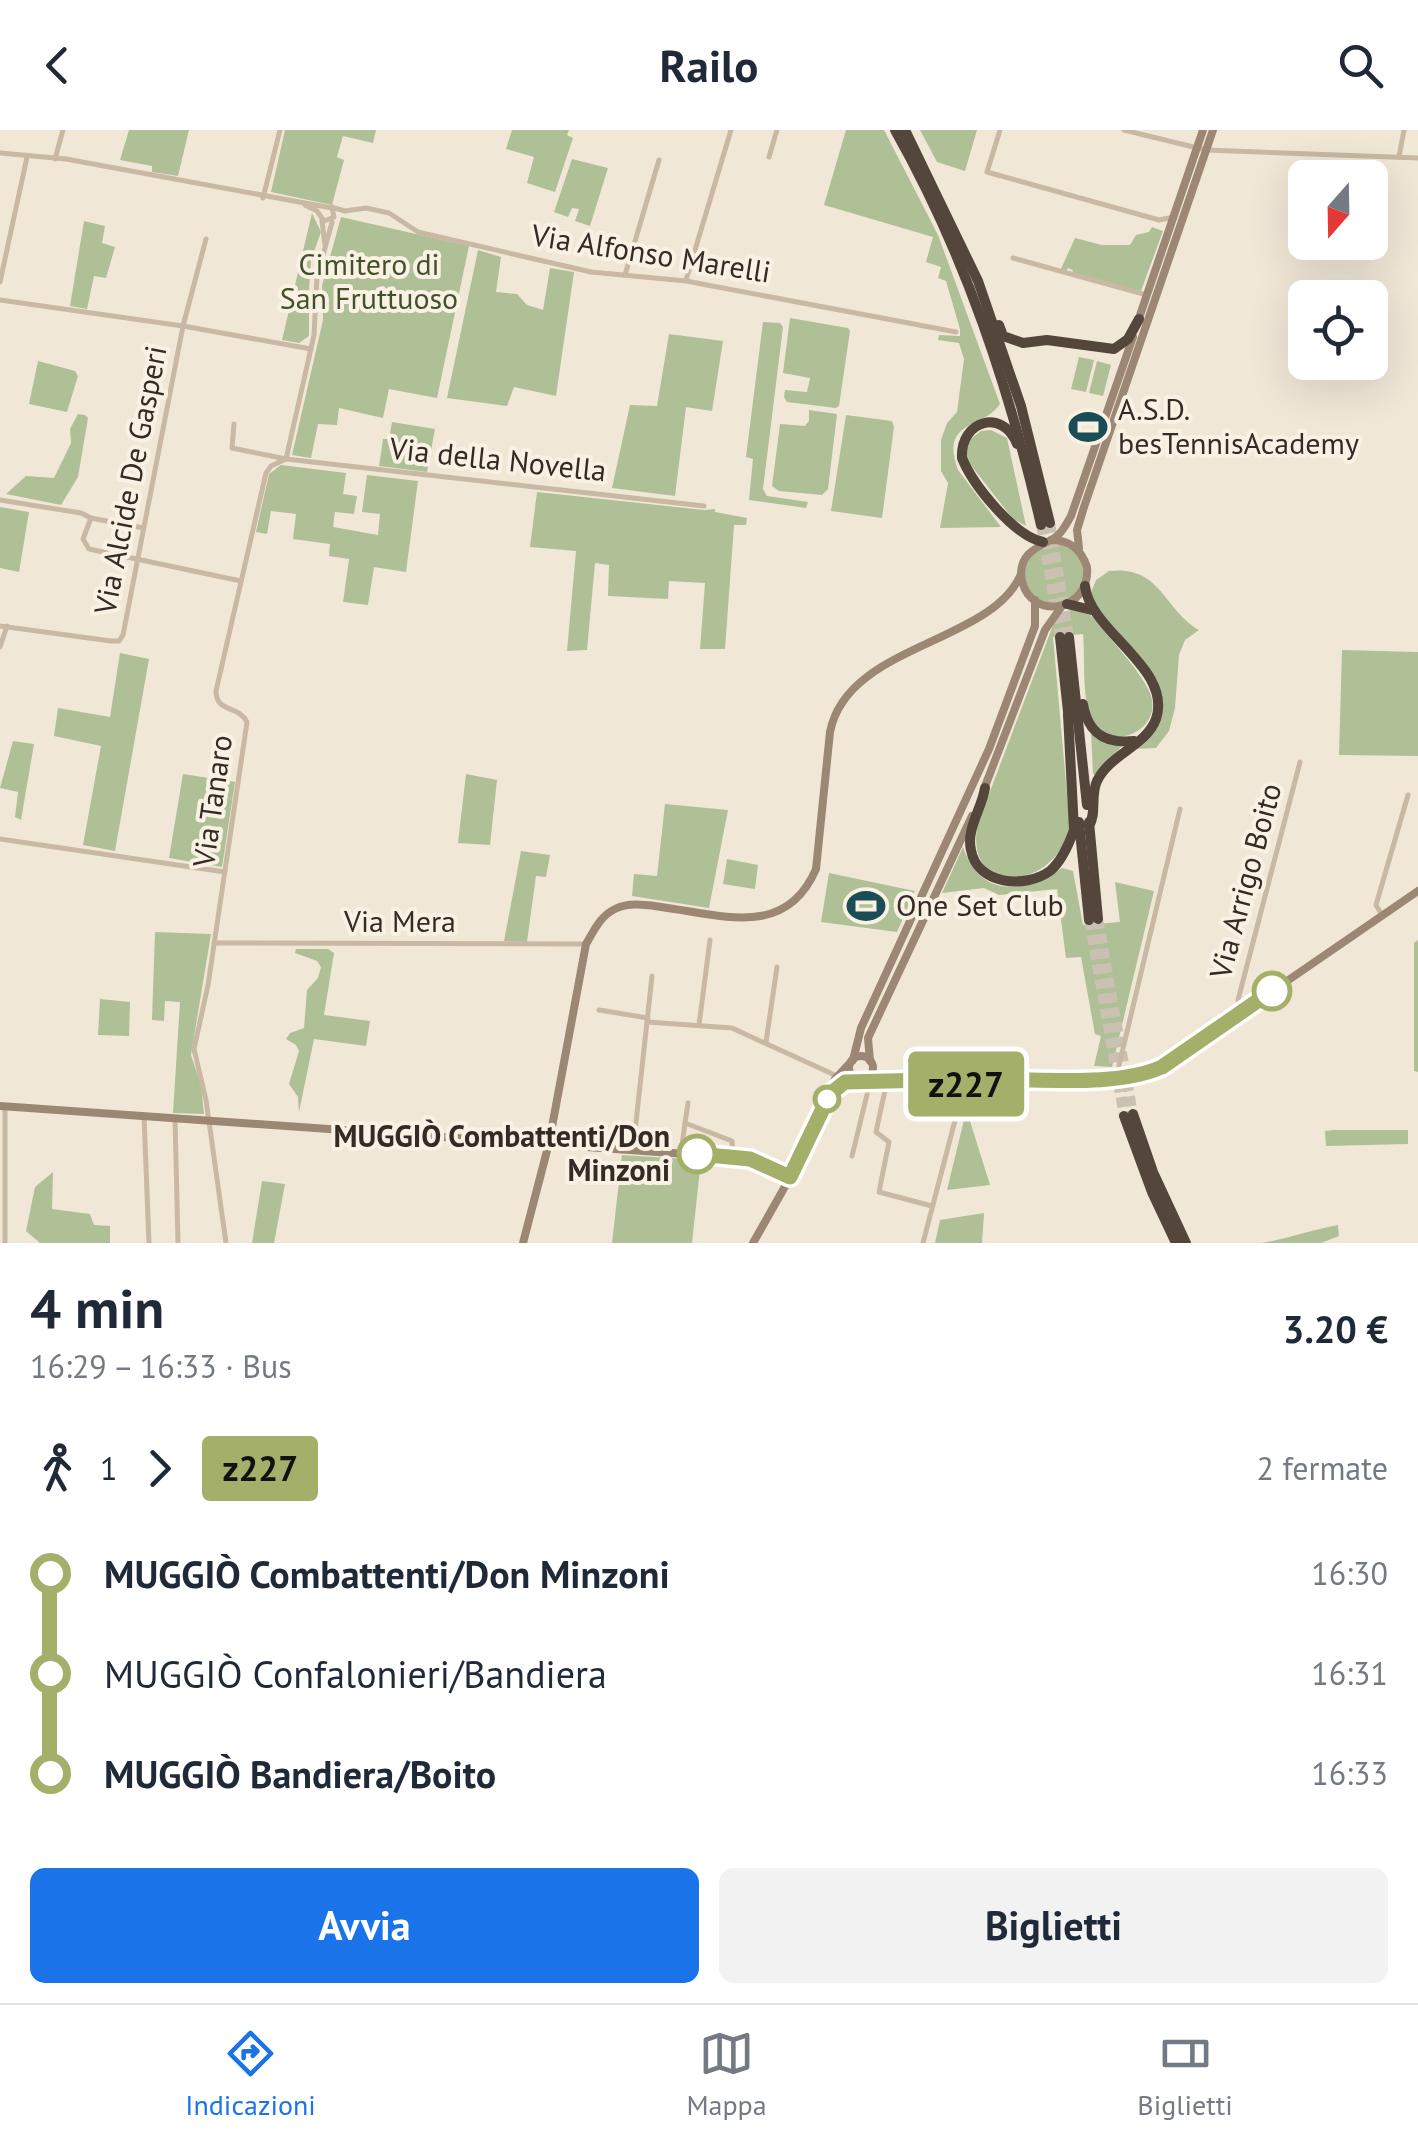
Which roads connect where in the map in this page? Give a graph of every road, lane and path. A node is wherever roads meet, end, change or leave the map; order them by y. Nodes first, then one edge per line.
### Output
1 (63, 130) edge
2 (280, 130) edge
3 (731, 130) edge
4 (777, 130) edge
5 (895, 130) edge
6 (905, 130) edge
7 (1000, 130) edge
8 (1124, 130) edge
9 (1203, 130) edge
10 (1213, 130) edge
11 (1404, 130) edge
12 (1202, 149) junction
13 (0, 154) edge
14 (770, 157) dead end
15 (1399, 157) junction
16 (28, 158) junction
17 (55, 158) junction
18 (1418, 158) edge
19 (660, 160) dead end
20 (263, 198) junction
21 (305, 205) junction
22 (330, 207) junction
23 (347, 211) junction
24 (320, 216) junction
25 (1174, 217) junction
26 (334, 218) junction
27 (206, 239) dead end
28 (324, 251) junction
29 (1013, 258) dead end
30 (624, 275) junction
31 (686, 281) junction
32 (978, 281) junction
33 (0, 282) edge
34 (1147, 295) junction
35 (0, 300) edge
36 (1139, 320) junction
37 (184, 326) junction
38 (956, 332) dead end
39 (311, 350) junction
40 (234, 424) dead end
41 (286, 459) junction
42 (1030, 477) junction
43 (0, 500) edge
44 (704, 506) dead end
45 (91, 518) junction
46 (143, 528) junction
47 (1047, 541) junction
48 (1080, 552) junction
49 (137, 559) junction
50 (1021, 574) junction
51 (241, 581) junction
52 (1085, 586) junction
53 (1008, 598) junction
54 (1033, 598) junction
55 (1065, 605) junction
56 (1092, 610) junction
57 (4, 626) edge
58 (0, 647) edge
59 (1074, 676) junction
60 (1068, 714) junction
61 (1138, 740) junction
62 (1300, 762) dead end
63 (985, 788) junction
64 (1408, 795) dead end
65 (1180, 809) dead end
66 (1089, 826) junction
67 (0, 839) edge
68 (226, 872) junction
69 (1418, 891) edge
70 (1382, 915) junction
71 (710, 940) dead end
72 (214, 943) junction
73 (586, 944) junction
74 (777, 967) dead end
75 (652, 976) dead end
76 (599, 1010) dead end
77 (1243, 1010) junction
78 (648, 1020) junction
79 (699, 1025) junction
80 (766, 1042) junction
81 (852, 1061) junction
82 (949, 1069) junction
83 (868, 1072) junction
84 (837, 1076) junction
85 (1116, 1078) junction
86 (898, 1080) junction
87 (931, 1080) junction
88 (966, 1080) junction
89 (887, 1081) junction
90 (950, 1085) junction
91 (830, 1094) junction
92 (688, 1103) dead end
93 (2, 1106) edge
94 (956, 1108) junction
95 (144, 1116) junction
96 (175, 1118) junction
97 (207, 1120) junction
98 (685, 1122) junction
99 (548, 1144) junction
100 (634, 1150) junction
101 (681, 1153) junction
102 (852, 1156) dead end
103 (733, 1157) junction
104 (790, 1177) junction
105 (932, 1206) junction
106 (5, 1243) edge
107 (149, 1243) edge
108 (178, 1243) edge
109 (226, 1243) edge
110 (523, 1243) edge
111 (753, 1243) edge
112 (923, 1243) edge
113 (1176, 1243) edge
114 (1186, 1243) edge

1 - 17 street
2 - 20 street
3 - 31 street
4 - 14 street
5 - 42 highway
6 - 32 highway
7 - 25 street
8 - 12 street
9 - 12 main road
10 - 12 main road
11 - 15 street
12 - 15 street
12 - 25 main road
12 - 48 main road
13 - 16 street, Via Alfonso Marelli
15 - 18 street
16 - 17 street, Via Alfonso Marelli
16 - 33 street
17 - 20 street, Via Alfonso Marelli
19 - 30 street
20 - 21 street, Via Alfonso Marelli
21 - 22 street, Via Alfonso Marelli
21 - 24 street, Via Alfonso Marelli
22 - 23 street, Via Alfonso Marelli
22 - 24 street
22 - 26 street
23 - 26 street
23 - 30 street, Via Alfonso Marelli
24 - 26 street, Via Alfonso Marelli
24 - 28 street, Via Tanaro
25 - 34 main road
26 - 28 street, Via Tanaro
27 - 37 street, Via Alcide De Gasperi
28 - 39 street, Via Tanaro
29 - 34 street
30 - 31 street, Via Alfonso Marelli
31 - 38 street, Via Alfonso Marelli
32 - 36 highway
32 - 42 highway
34 - 36 main road
35 - 37 street
36 - 47 main road
37 - 39 street
37 - 46 street, Via Alcide De Gasperi
39 - 41 street, Via Tanaro
40 - 41 street
41 - 44 street, Via della Novella
41 - 51 street, Via Tanaro
42 - 47 highway
43 - 45 street
45 - 46 street
45 - 49 street
46 - 49 street, Via Alcide De Gasperi
47 - 48 main road
47 - 50 main road
48 - 52 main road
49 - 51 street
49 - 57 street, Via Alcide De Gasperi
50 - 53 main road
50 - 54 main road
51 - 68 street, Via Tanaro
52 - 55 main road
52 - 56 highway
53 - 54 main road
53 - 73 main road
54 - 55 main road
54 - 81 main road
55 - 56 highway
55 - 63 main road
56 - 61 highway
57 - 58 street
59 - 60 highway
59 - 61 highway
59 - 66 highway
60 - 63 highway
60 - 66 highway
61 - 66 highway
62 - 77 street, Via Arrigo Boito
63 - 83 main road
64 - 70 street
65 - 85 street
67 - 68 street
68 - 72 street, Via Tanaro
69 - 70 main road
70 - 77 main road
71 - 79 street
72 - 73 street, Via Mera
72 - 97 street, Via Tanaro
73 - 99 main road
74 - 80 street
75 - 78 street
76 - 78 street
77 - 85 main road
78 - 79 street
78 - 100 street
79 - 80 street
80 - 84 street
81 - 83 main road
81 - 83 main road
81 - 84 main road
82 - 87 main road
82 - 88 main road
82 - 90 main road
83 - 86 main road
83 - 89 main road
83 - 91 main road
83 - 102 street
84 - 91 main road
85 - 88 main road
86 - 87 main road
86 - 89 main road
87 - 90 main road
88 - 90 main road
88 - 94 street
89 - 105 street
90 - 94 street
91 - 104 main road
92 - 98 street
93 - 95 main road
93 - 106 street
94 - 105 street
95 - 96 main road
95 - 107 street
96 - 97 main road
96 - 108 street
97 - 99 main road
97 - 109 street, Via Tanaro
98 - 101 street
98 - 103 street
99 - 100 main road
99 - 110 main road
100 - 101 main road
101 - 103 main road
103 - 104 main road
104 - 111 main road
105 - 112 street
113 - 114 highway

